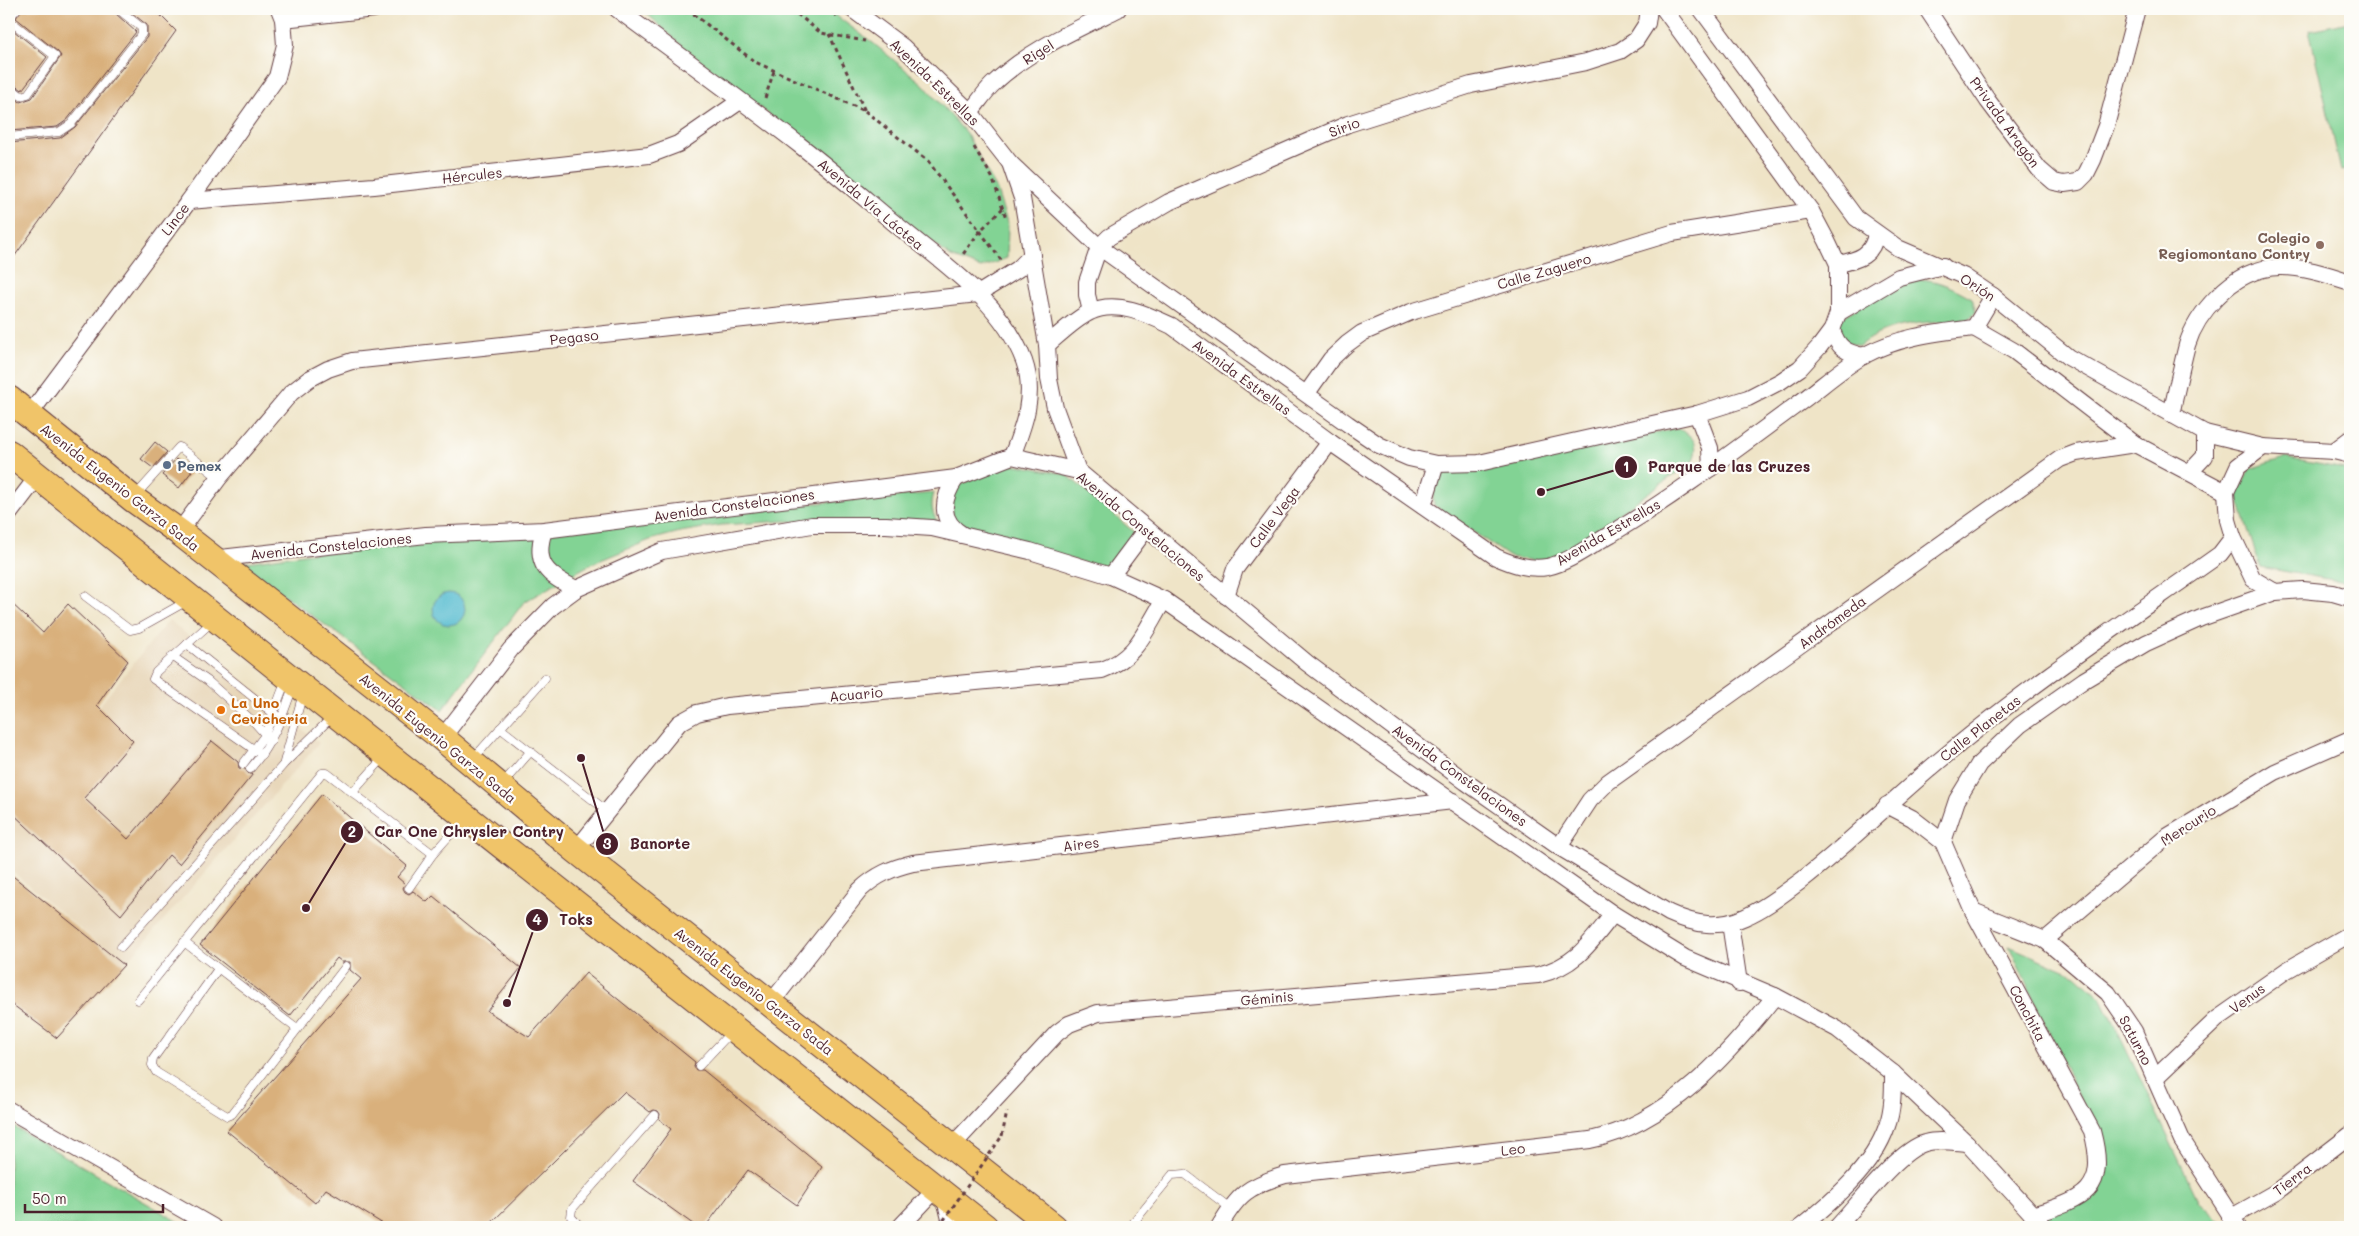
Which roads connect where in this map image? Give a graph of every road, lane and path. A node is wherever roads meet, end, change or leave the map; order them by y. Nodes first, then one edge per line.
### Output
1 (17, 9) edge
2 (118, 9) edge
3 (374, 9) edge
4 (617, 9) edge
5 (687, 9) edge
6 (792, 9) edge
7 (827, 9) edge
8 (1118, 9) edge
9 (1649, 9) edge
10 (1664, 9) edge
11 (1701, 9) edge
12 (1927, 9) edge
13 (2137, 9) edge
14 (281, 14) edge
15 (847, 14) edge
16 (9, 19) edge
17 (829, 34) junction
18 (866, 37) dead end
19 (774, 70) junction
20 (9, 86) edge
21 (740, 101) junction
22 (865, 111) junction
23 (970, 112) junction
24 (758, 115) junction
25 (9, 137) edge
26 (970, 141) dead end
27 (1010, 163) junction
28 (188, 201) junction
29 (1003, 207) junction
30 (1811, 211) junction
31 (1008, 225) dead end
32 (980, 231) junction
33 (1876, 233) junction
34 (1099, 247) junction
35 (1032, 255) junction
36 (1007, 258) dead end
37 (958, 262) dead end
38 (1002, 263) junction
39 (1838, 264) junction
40 (996, 265) dead end
41 (1943, 266) junction
42 (2350, 282) edge
43 (978, 294) junction
44 (1993, 296) junction
45 (1091, 311) junction
46 (1838, 313) junction
47 (1974, 328) junction
48 (1832, 330) junction
49 (1047, 344) junction
50 (1864, 356) junction
51 (1307, 393) junction
52 (9, 399) edge
53 (1697, 414) junction
54 (29, 415) junction
55 (2171, 415) junction
56 (2206, 433) junction
57 (2350, 439) edge
58 (1330, 442) junction
59 (2135, 444) junction
60 (2264, 447) junction
61 (2334, 451) junction
62 (9, 453) edge
63 (2350, 455) edge
64 (1012, 456) junction
65 (1436, 464) junction
66 (1711, 468) junction
67 (1078, 471) junction
68 (2190, 472) junction
69 (38, 476) junction
70 (219, 478) junction
71 (956, 478) junction
72 (2226, 492) junction
73 (133, 499) junction
74 (1423, 506) junction
75 (9, 514) edge
76 (544, 530) junction
77 (1146, 530) junction
78 (179, 532) junction
79 (964, 535) junction
80 (2233, 538) junction
81 (212, 559) junction
82 (1111, 576) junction
83 (576, 589) junction
84 (2275, 592) junction
85 (85, 596) dead end
86 (1226, 596) junction
87 (191, 598) junction
88 (2350, 598) edge
89 (1164, 600) junction
90 (217, 618) junction
91 (187, 644) junction
92 (172, 656) junction
93 (544, 678) dead end
94 (295, 682) junction
95 (274, 714) junction
96 (336, 714) junction
97 (283, 718) junction
98 (500, 728) junction
99 (265, 736) junction
100 (442, 738) junction
101 (2350, 739) edge
102 (271, 742) junction
103 (531, 751) junction
104 (258, 753) junction
105 (387, 754) junction
106 (470, 762) junction
107 (284, 764) junction
108 (246, 766) dead end
109 (500, 787) junction
110 (353, 792) junction
111 (1453, 801) junction
112 (1887, 805) junction
113 (607, 811) junction
114 (465, 817) junction
115 (1943, 842) junction
116 (1560, 847) junction
117 (576, 850) junction
118 (433, 854) junction
119 (409, 888) dead end
120 (1973, 911) junction
121 (1613, 914) junction
122 (1730, 923) junction
123 (2350, 934) edge
124 (2045, 940) junction
125 (184, 942) junction
126 (121, 947) dead end
127 (346, 966) dead end
128 (218, 969) junction
129 (1739, 983) junction
130 (1775, 996) junction
131 (138, 1000) dead end
132 (770, 1004) junction
133 (734, 1028) junction
134 (297, 1029) junction
135 (699, 1066) dead end
136 (1893, 1073) junction
137 (2156, 1078) junction
138 (9, 1110) edge
139 (655, 1116) dead end
140 (2350, 1135) edge
141 (1002, 1136) dead end
142 (1967, 1143) junction
143 (951, 1147) junction
144 (940, 1192) junction
145 (1230, 1208) junction
146 (2032, 1214) junction
147 (2234, 1223) edge
148 (213, 1227) edge
149 (582, 1227) edge
150 (900, 1227) edge
151 (939, 1227) edge
152 (952, 1227) edge
153 (985, 1227) edge
154 (1054, 1227) edge
155 (1130, 1227) edge
156 (1219, 1227) edge
157 (1801, 1227) edge
158 (1837, 1227) edge
159 (2044, 1227) edge

1 - 16 lane
2 - 25 lane
3 - 14 street
4 - 21 street, Avenida Vía Láctea
5 - 19 path
6 - 17 path
7 - 15 path
8 - 23 street, Rigel
9 - 34 street, Sirio
10 - 30 street
11 - 33 street, Orión
12 - 13 street, Privada Aragón
14 - 28 street, Lince
15 - 23 street, Avenida Estrellas
16 - 20 lane
17 - 18 path
17 - 22 path
19 - 22 path
19 - 24 path
21 - 24 street, Avenida Vía Láctea
21 - 28 street, Hércules
22 - 32 path
23 - 27 street, Avenida Estrellas
24 - 43 street, Avenida Vía Láctea
26 - 29 path
27 - 34 street, Avenida Estrellas
27 - 35 street, Avenida Estrellas
28 - 54 street, Lince
29 - 31 path
29 - 32 path
30 - 39 street
30 - 51 street, Calle Zaguero
32 - 37 path
32 - 38 path
33 - 39 street
33 - 41 street, Orión
34 - 45 street
34 - 51 street, Avenida Estrellas
35 - 43 street, Pegaso
35 - 49 street
36 - 38 path
38 - 40 path
39 - 46 street
41 - 44 street, Orión
41 - 46 street
42 - 55 street
43 - 64 street, Avenida Vía Láctea
43 - 70 street, Pegaso
44 - 47 street
44 - 55 street, Orión
45 - 49 street
45 - 58 street, Avenida Estrellas
46 - 48 street
47 - 50 street, Avenida Estrellas
47 - 59 street
48 - 50 street
48 - 53 street, Avenida Estrellas
49 - 67 street
50 - 66 street, Avenida Estrellas
51 - 65 street, Avenida Estrellas
52 - 54 highway, Avenida Eugenio Garza Sada
53 - 65 street, Avenida Estrellas
53 - 66 street
54 - 73 highway, Avenida Eugenio Garza Sada
55 - 56 street, Orión
56 - 60 street, Orión
56 - 68 street
57 - 61 street
58 - 74 street, Avenida Estrellas
58 - 86 street, Calle Vega
59 - 68 street
59 - 116 street, Andrómeda
60 - 61 street, Orión
60 - 72 street
61 - 63 street, Orión
62 - 69 highway
64 - 67 street, Avenida Constelaciones
64 - 71 street, Avenida Constelaciones
65 - 74 street
66 - 74 street, Avenida Estrellas
67 - 77 street, Avenida Constelaciones
68 - 72 street
69 - 75 street
69 - 87 highway
70 - 73 lane
70 - 78 street, Pegaso
71 - 76 street, Avenida Constelaciones
71 - 79 street
72 - 80 street
73 - 78 highway, Avenida Eugenio Garza Sada
76 - 81 street, Avenida Constelaciones
76 - 83 street
77 - 82 street
77 - 86 street, Avenida Constelaciones
78 - 81 highway, Avenida Eugenio Garza Sada
79 - 82 street, Avenida Constelaciones
79 - 83 street, Avenida Constelaciones
80 - 84 street
80 - 112 street, Calle Planetas
81 - 100 highway, Avenida Eugenio Garza Sada
82 - 89 street, Avenida Constelaciones
83 - 100 street, Avenida Constelaciones
84 - 88 street, Calle Planetas
84 - 115 street, Calle Planetas
85 - 87 lane
86 - 116 street, Avenida Constelaciones
87 - 90 highway
89 - 111 street, Avenida Constelaciones
89 - 113 street, Acuario
90 - 91 lane
90 - 94 highway
91 - 92 lane
91 - 95 lane
92 - 99 lane
92 - 104 lane
93 - 98 lane
94 - 95 lane
94 - 96 highway
94 - 97 lane
94 - 107 lane
95 - 97 lane
95 - 99 lane
96 - 105 highway
96 - 107 lane
97 - 102 lane
98 - 103 lane
98 - 106 lane
99 - 102 lane
99 - 104 lane
100 - 106 highway, Avenida Eugenio Garza Sada
101 - 124 street, Mercurio
102 - 104 lane
103 - 109 lane
103 - 113 lane
104 - 108 lane
105 - 110 lane
105 - 114 highway
106 - 109 highway, Avenida Eugenio Garza Sada
107 - 126 lane
109 - 117 highway, Avenida Eugenio Garza Sada
110 - 118 lane
110 - 125 lane
111 - 121 street, Avenida Constelaciones
111 - 132 street, Aires
112 - 115 street, Conchita
112 - 122 street, Calle Planetas
113 - 117 street, Acuario
114 - 118 lane
114 - 133 highway
115 - 120 street, Conchita
116 - 122 street, Avenida Constelaciones
117 - 132 highway, Avenida Eugenio Garza Sada
118 - 119 lane
120 - 124 street, Saturno
120 - 146 street, Conchita
121 - 129 street, Avenida Constelaciones
121 - 143 street, Géminis
122 - 129 street
123 - 137 street, Venus
124 - 137 street, Saturno
125 - 128 lane
125 - 131 lane
127 - 134 lane
128 - 134 lane
128 - 134 lane
129 - 130 street, Avenida Constelaciones
130 - 136 street, Avenida Constelaciones
130 - 145 street, Leo
132 - 143 highway, Avenida Eugenio Garza Sada
133 - 135 lane
133 - 144 highway
136 - 142 street, Avenida Constelaciones
136 - 157 street
137 - 147 street, Saturno
138 - 148 street
139 - 149 lane
140 - 147 street, Tierra
141 - 151 path, bridge
142 - 146 street, Avenida Constelaciones
142 - 158 street
143 - 154 highway, Avenida Eugenio Garza Sada
144 - 150 street
144 - 152 street
144 - 153 highway
145 - 155 lane
145 - 156 street, Leo
146 - 159 street, Avenida Constelaciones

